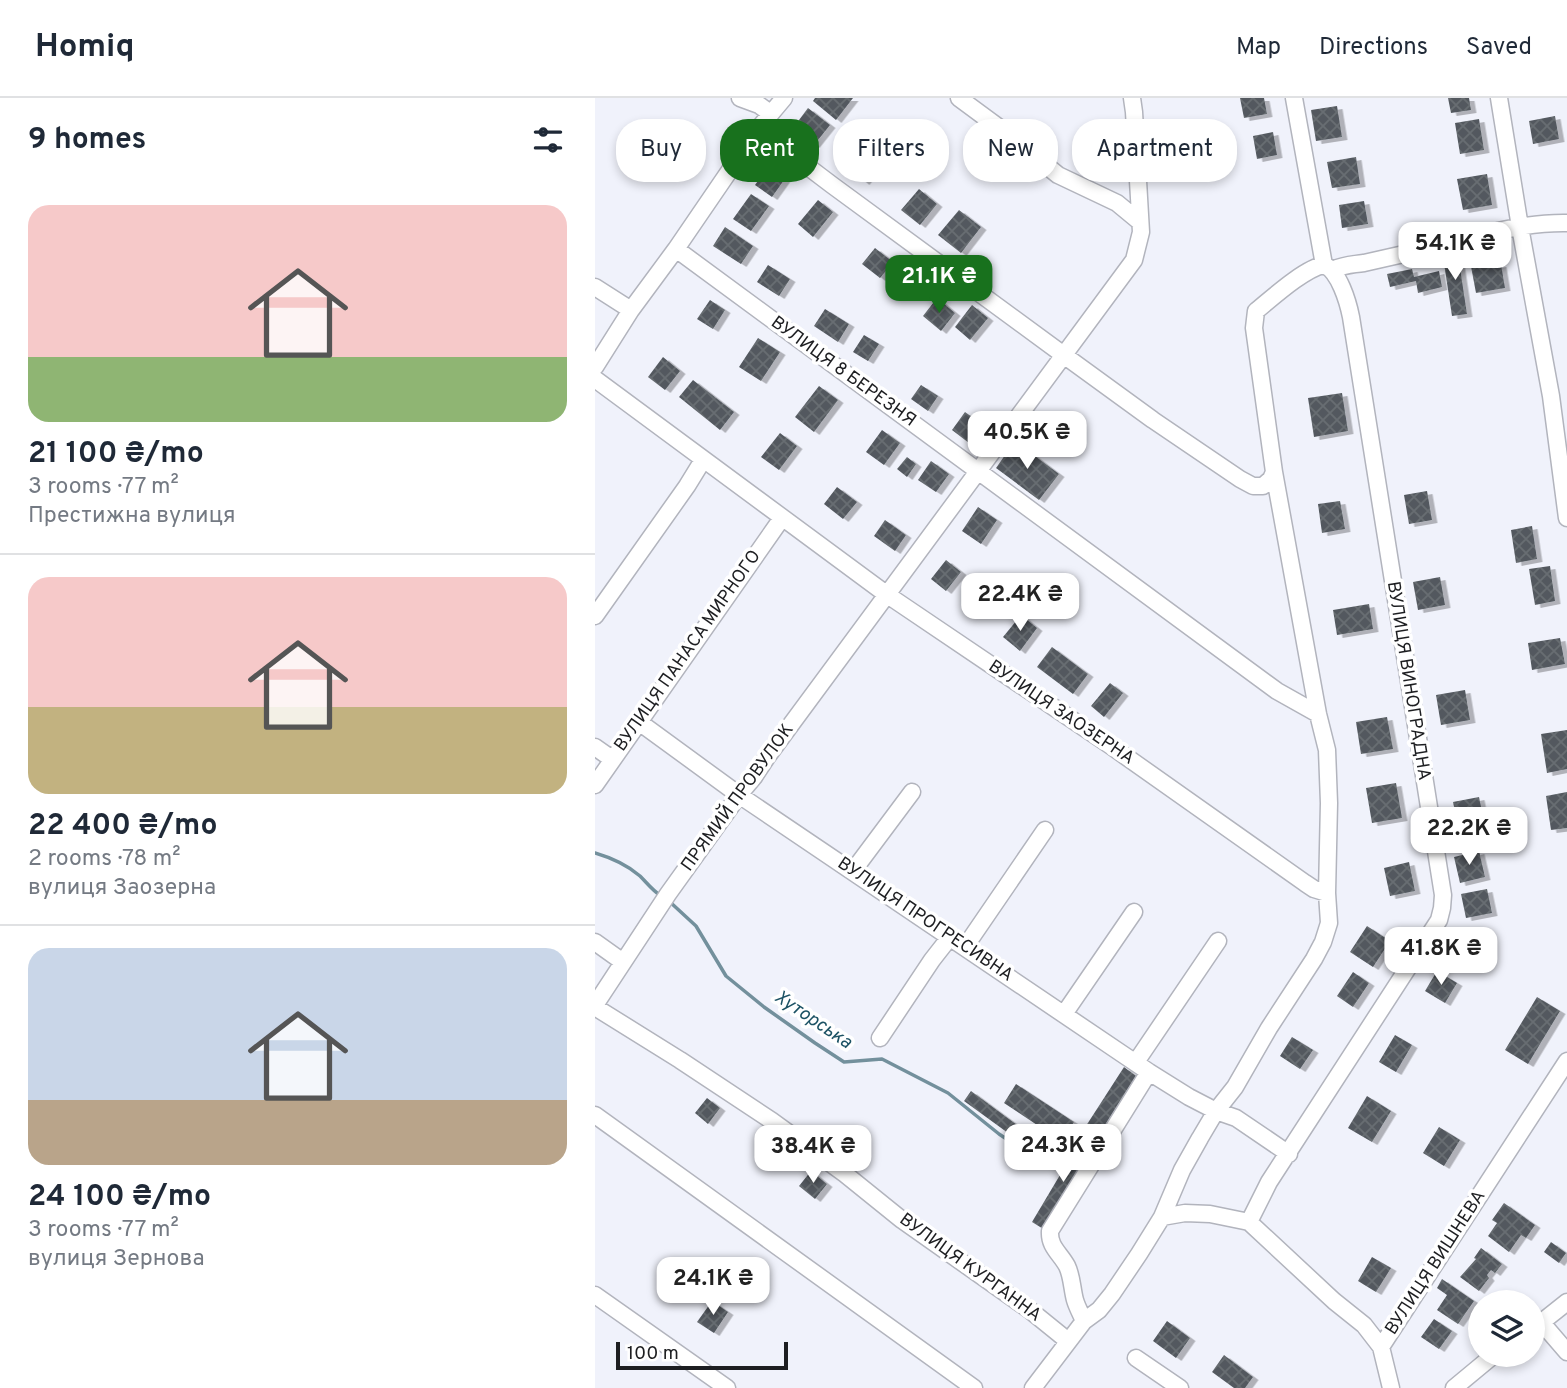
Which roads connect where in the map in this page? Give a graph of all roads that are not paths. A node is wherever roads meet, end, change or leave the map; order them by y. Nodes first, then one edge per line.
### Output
1 (740, 98) edge
2 (784, 98) edge
3 (959, 98) edge
4 (1132, 98) edge
5 (1294, 98) edge
6 (1499, 98) edge
7 (770, 113) junction
8 (766, 119) edge
9 (819, 174) edge
10 (722, 182) edge
11 (1140, 222) junction
12 (1567, 223) edge
13 (1520, 227) junction
14 (676, 249) junction
15 (1328, 268) junction
16 (595, 287) edge
17 (631, 310) junction
18 (1065, 355) junction
19 (595, 367) edge
20 (595, 379) edge
21 (703, 460) junction
22 (979, 471) junction
23 (1274, 471) junction
24 (782, 518) junction
25 (1567, 518) edge
26 (886, 594) junction
27 (595, 616) edge
28 (1318, 715) junction
29 (639, 722) junction
30 (595, 747) edge
31 (613, 759) junction
32 (595, 785) edge
33 (912, 792) dead end
34 (739, 795) junction
35 (1045, 830) dead end
36 (853, 871) junction
37 (1327, 893) junction
38 (1133, 912) dead end
39 (950, 937) junction
40 (1218, 941) dead end
41 (595, 942) edge
42 (965, 947) junction
43 (623, 962) junction
44 (595, 1006) edge
45 (1065, 1014) junction
46 (880, 1038) dead end
47 (1567, 1061) edge
48 (1143, 1067) junction
49 (1216, 1111) junction
50 (595, 1115) edge
51 (1289, 1154) junction
52 (1162, 1217) junction
53 (1249, 1222) junction
54 (595, 1296) edge
55 (1567, 1302) edge
56 (1545, 1320) edge
57 (1084, 1321) junction
58 (1545, 1333) edge
59 (1068, 1341) junction
60 (1381, 1347) junction
61 (1567, 1352) edge
62 (1136, 1358) dead end
63 (1479, 1367) edge
64 (727, 1388) edge
65 (974, 1388) edge
66 (1033, 1388) edge
67 (1180, 1388) edge
68 (1391, 1388) edge
69 (1454, 1388) edge

1 - 7 street
2 - 7 street
3 - 11 street
4 - 11 street, ПРЯМИЙ ПРОВУЛОК
5 - 15 street, ВУЛИЦЯ ВИНОГРАДНА
6 - 13 street
7 - 8 street
9 - 18 street
10 - 14 street
11 - 18 street, ПРЯМИЙ ПРОВУЛОК
12 - 13 street
13 - 15 street
13 - 25 street
14 - 17 street
14 - 22 street, ВУЛИЦЯ 8 БЕРЕЗНЯ
15 - 23 street
15 - 51 street, ВУЛИЦЯ ВИНОГРАДНА
16 - 17 street
17 - 19 street
18 - 22 street, ПРЯМИЙ ПРОВУЛОК
18 - 23 street
20 - 21 street, ВУЛИЦЯ ЗАОЗЕРНА
21 - 24 street, ВУЛИЦЯ ЗАОЗЕРНА
21 - 27 street
22 - 26 street, ПРЯМИЙ ПРОВУЛОК
22 - 28 street, ВУЛИЦЯ 8 БЕРЕЗНЯ
23 - 28 street
24 - 26 street, ВУЛИЦЯ ЗАОЗЕРНА
24 - 29 street, ВУЛИЦЯ ПАНАСА МИРНОГО
26 - 34 street, ПРЯМИЙ ПРОВУЛОК
26 - 37 street, ВУЛИЦЯ ЗАОЗЕРНА
28 - 37 street
29 - 31 street, ВУЛИЦЯ ПАНАСА МИРНОГО
29 - 34 street, ВУЛИЦЯ ПРОГРЕСИВНА
30 - 31 street
31 - 32 street, ВУЛИЦЯ ПАНАСА МИРНОГО
33 - 36 street
34 - 36 street, ВУЛИЦЯ ПРОГРЕСИВНА
34 - 43 street, ПРЯМИЙ ПРОВУЛОК
35 - 42 street
36 - 39 street, ВУЛИЦЯ ПРОГРЕСИВНА
37 - 49 street
38 - 45 street
39 - 42 street, ВУЛИЦЯ ПРОГРЕСИВНА
39 - 46 street
40 - 48 street
41 - 43 street
42 - 45 street, ВУЛИЦЯ ПРОГРЕСИВНА
43 - 44 street, ПРЯМИЙ ПРОВУЛОК
44 - 59 street, ВУЛИЦЯ КУРГАННА
45 - 48 street, ВУЛИЦЯ ПРОГРЕСИВНА
47 - 60 street, ВУЛИЦЯ ВИШНЕВА
48 - 49 street, ВУЛИЦЯ ПРОГРЕСИВНА
48 - 57 street
49 - 51 street, ВУЛИЦЯ ПРОГРЕСИВНА
49 - 52 street
50 - 65 street
51 - 53 street, ВУЛИЦЯ ВИНОГРАДНА
52 - 53 street
52 - 57 street
53 - 60 street, ВУЛИЦЯ ВИШНЕВА
54 - 64 street
55 - 56 street
57 - 59 street
58 - 61 street
59 - 66 street
60 - 68 street
62 - 67 street
63 - 69 street

